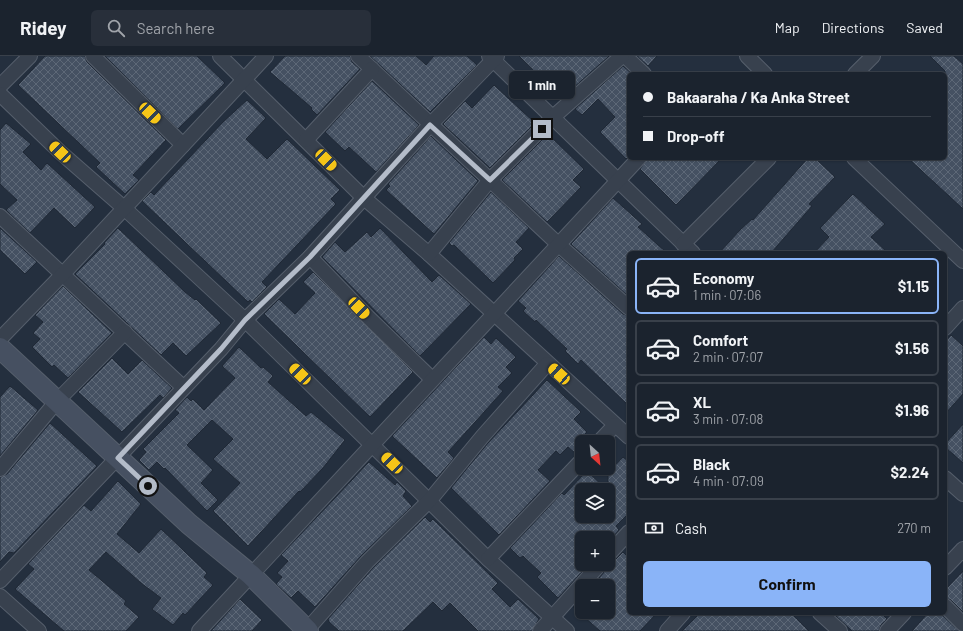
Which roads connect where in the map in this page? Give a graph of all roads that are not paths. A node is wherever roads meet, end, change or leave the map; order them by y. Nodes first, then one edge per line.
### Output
1 (30, 56) edge
2 (93, 56) edge
3 (220, 56) edge
4 (266, 56) edge
5 (358, 56) edge
6 (623, 56) edge
7 (747, 56) edge
8 (873, 56) edge
9 (493, 57) edge
10 (372, 69) junction
11 (642, 72) edge
12 (763, 72) edge
13 (856, 72) edge
14 (244, 79) junction
15 (0, 86) edge
16 (0, 94) edge
17 (552, 118) junction
18 (430, 125) junction
19 (306, 140) junction
20 (183, 145) junction
21 (637, 160) edge
22 (767, 160) edge
23 (856, 160) edge
24 (490, 180) junction
25 (617, 180) junction
26 (364, 198) junction
27 (124, 208) junction
28 (0, 216) edge
29 (558, 244) junction
30 (688, 248) edge
31 (429, 254) junction
32 (310, 257) junction
33 (963, 261) edge
34 (62, 274) junction
35 (627, 306) edge
36 (963, 308) edge
37 (493, 314) junction
38 (245, 320) junction
39 (947, 326) edge
40 (125, 332) junction
41 (0, 339) edge
42 (0, 348) edge
43 (547, 364) junction
44 (432, 379) junction
45 (184, 387) junction
46 (57, 401) junction
47 (615, 425) junction
48 (606, 435) edge
49 (627, 435) edge
50 (372, 444) junction
51 (118, 458) junction
52 (575, 467) edge
53 (0, 469) edge
54 (947, 480) edge
55 (963, 494) edge
56 (430, 500) junction
57 (627, 534) edge
58 (615, 547) edge
59 (963, 549) edge
60 (488, 558) junction
61 (947, 566) edge
62 (594, 571) edge
63 (251, 575) junction
64 (0, 581) edge
65 (0, 596) edge
66 (947, 608) edge
67 (681, 615) edge
68 (822, 615) edge
69 (902, 615) edge
70 (553, 617) junction
71 (963, 624) edge
72 (39, 631) edge
73 (199, 631) edge
74 (307, 631) edge
75 (540, 631) edge
76 (567, 631) edge
77 (667, 631) edge
78 (840, 631) edge
79 (887, 631) edge

1 - 15 street
2 - 20 street
3 - 14 street
4 - 14 street
5 - 10 street
6 - 11 street
6 - 17 street
7 - 12 street
8 - 13 street
9 - 17 street
9 - 18 street
10 - 18 street
10 - 19 street
14 - 19 street
14 - 20 street
16 - 27 street
17 - 24 street
17 - 25 street
18 - 24 street
18 - 26 street
19 - 26 street
20 - 27 street
21 - 25 street
22 - 30 street
23 - 33 street
24 - 29 street
24 - 31 street
25 - 29 street
25 - 30 street
26 - 31 street
26 - 32 street
27 - 34 street
27 - 38 street
28 - 34 street
29 - 35 street
29 - 37 street
31 - 37 street
32 - 38 street
32 - 44 street
34 - 40 street
34 - 41 street
36 - 39 street
37 - 43 street
37 - 44 street
38 - 45 street
38 - 50 street
40 - 45 street
40 - 46 street
42 - 46 street
43 - 47 street
43 - 56 street
44 - 50 street
45 - 51 street
46 - 51 street
46 - 53 street
47 - 48 street
47 - 49 street
50 - 56 street
50 - 63 street
51 - 63 street
51 - 64 street
52 - 60 street
54 - 55 street
56 - 60 street
56 - 74 street
57 - 58 street
59 - 61 street
60 - 70 street
62 - 70 street
63 - 73 street
63 - 74 street
65 - 72 street
66 - 71 street
67 - 77 street
68 - 78 street
69 - 79 street
70 - 75 street
70 - 76 street

